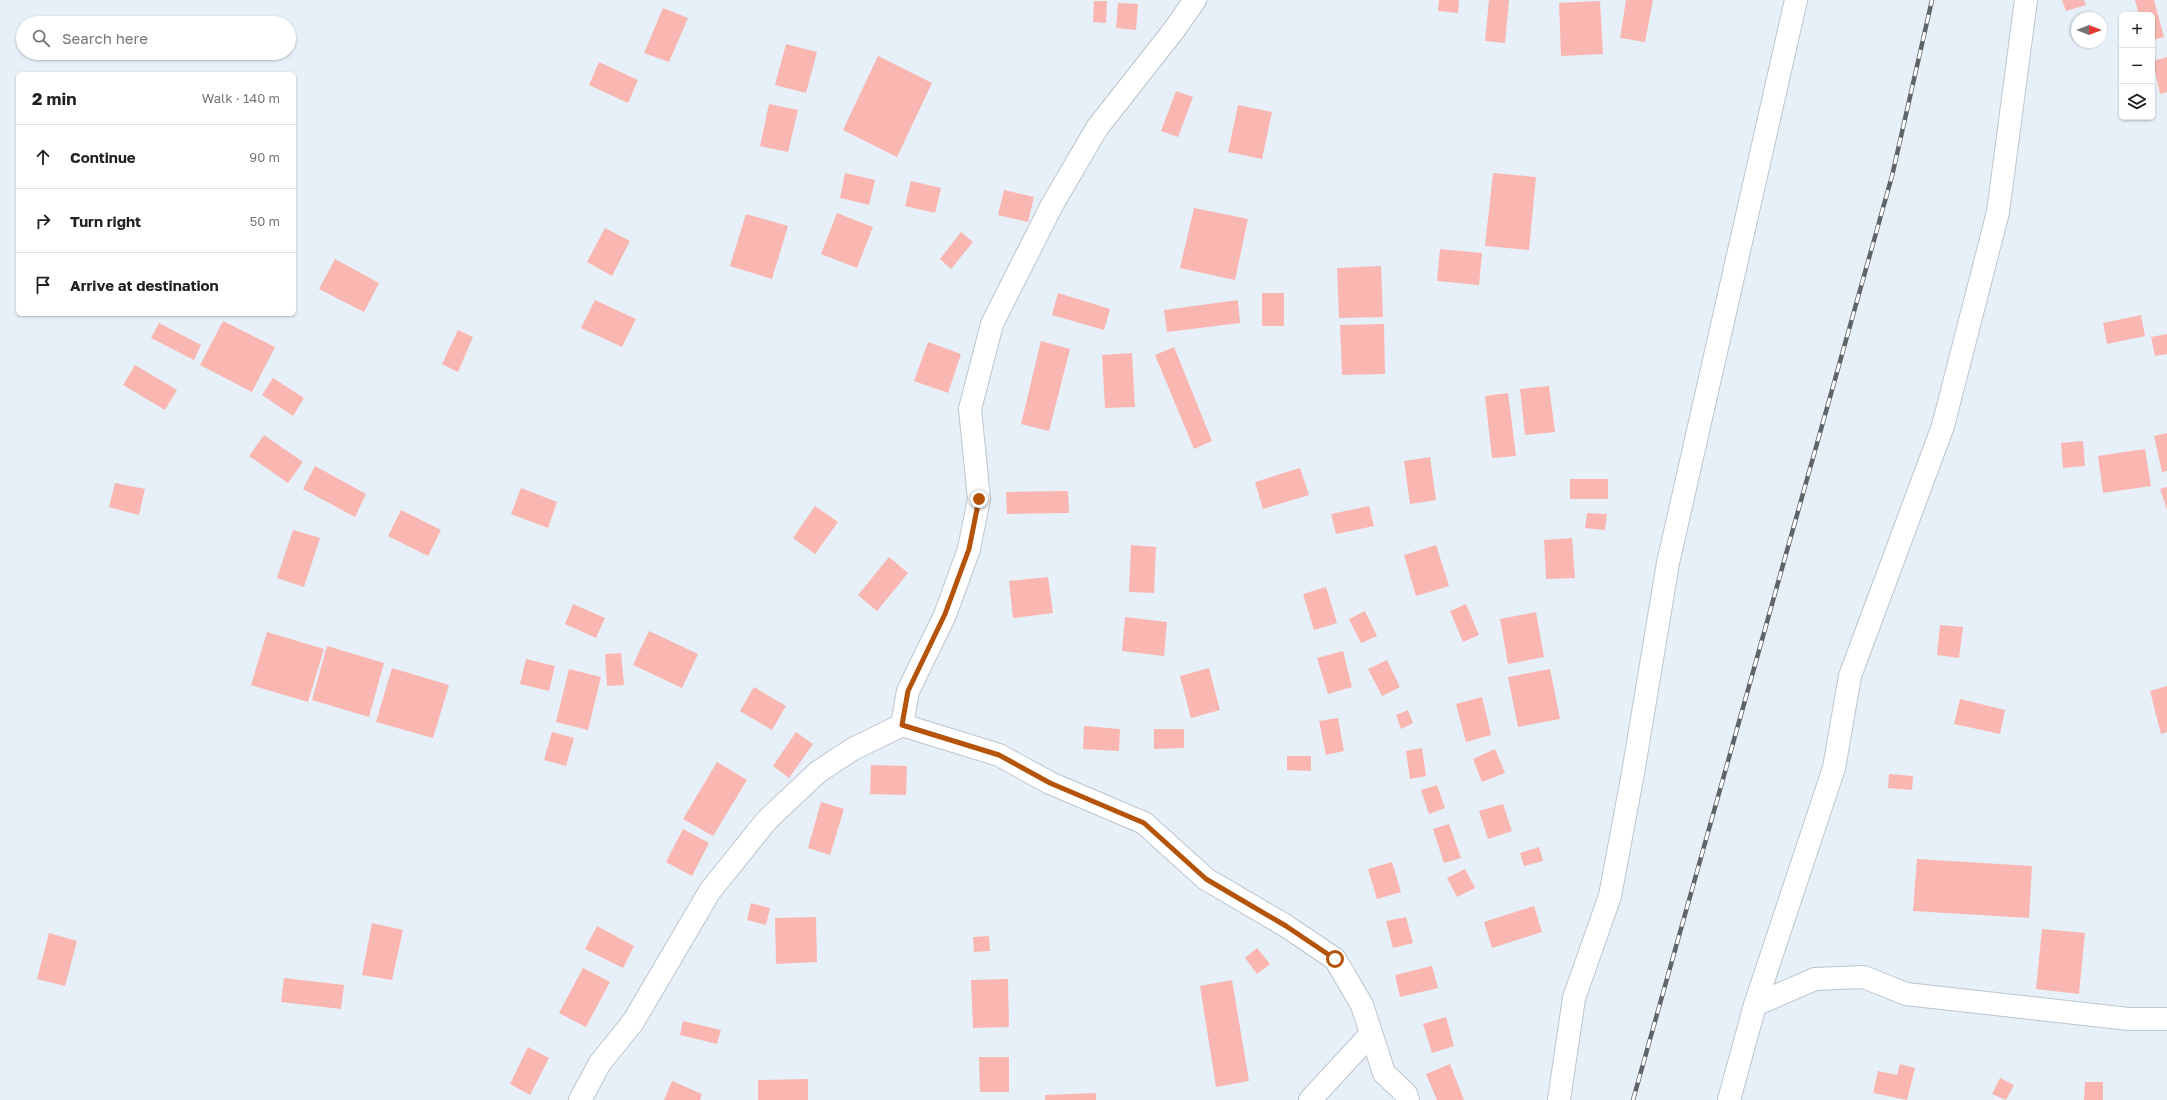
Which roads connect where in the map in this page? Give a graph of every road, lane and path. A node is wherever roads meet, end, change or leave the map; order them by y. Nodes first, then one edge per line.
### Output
1 (1195, 0) edge
2 (1796, 0) edge
3 (2026, 0) edge
4 (902, 725) junction
5 (1755, 1005) junction
6 (2167, 1019) edge
7 (1371, 1034) junction
8 (580, 1100) edge
9 (1310, 1100) edge
10 (1408, 1100) edge
11 (1559, 1100) edge
12 (1729, 1100) edge

1 - 4 street
2 - 11 street
3 - 5 street
4 - 7 street
4 - 8 street
5 - 6 street
5 - 12 street
7 - 9 street
7 - 10 street

